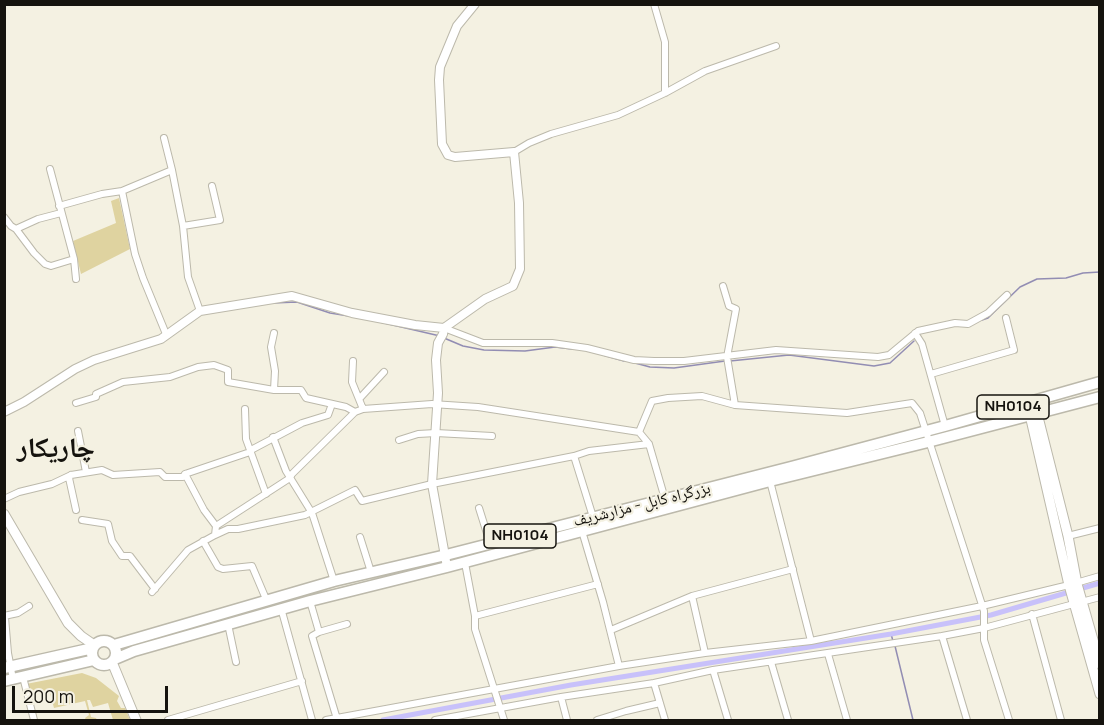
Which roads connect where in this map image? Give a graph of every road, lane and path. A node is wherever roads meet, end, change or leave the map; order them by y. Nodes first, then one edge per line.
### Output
1 (475, 4) edge
2 (654, 4) edge
3 (776, 46) dead end
4 (665, 93) junction
5 (164, 138) dead end
6 (514, 152) junction
7 (50, 169) dead end
8 (172, 170) junction
9 (212, 186) dead end
10 (122, 191) junction
11 (60, 210) junction
12 (4, 217) edge
13 (183, 226) junction
14 (16, 229) junction
15 (74, 259) junction
16 (76, 279) dead end
17 (723, 286) dead end
18 (1007, 295) dead end
19 (200, 311) junction
20 (1006, 318) dead end
21 (444, 331) junction
22 (274, 333) dead end
23 (915, 333) junction
24 (166, 334) junction
25 (728, 360) junction
26 (353, 361) dead end
27 (384, 372) dead end
28 (931, 374) junction
29 (1100, 382) edge
30 (274, 390) junction
31 (1100, 397) edge
32 (360, 398) junction
33 (76, 403) dead end
34 (332, 404) junction
35 (437, 405) junction
36 (735, 405) junction
37 (244, 409) dead end
38 (363, 409) junction
39 (4, 412) edge
40 (355, 412) junction
41 (1034, 414) junction
42 (78, 431) dead end
43 (946, 431) junction
44 (639, 432) junction
45 (436, 433) junction
46 (492, 436) dead end
47 (927, 436) junction
48 (273, 437) junction
49 (399, 440) dead end
50 (649, 444) junction
51 (251, 451) junction
52 (574, 456) junction
53 (86, 472) junction
54 (185, 474) junction
55 (71, 475) junction
56 (290, 478) junction
57 (770, 481) junction
58 (432, 484) junction
59 (266, 494) junction
60 (4, 499) edge
61 (665, 499) junction
62 (479, 508) dead end
63 (76, 510) dead end
64 (312, 513) junction
65 (4, 514) edge
66 (593, 517) junction
67 (82, 520) dead end
68 (216, 526) junction
69 (1100, 528) edge
70 (582, 531) junction
71 (215, 535) junction
72 (1068, 536) junction
73 (360, 537) dead end
74 (203, 541) junction
75 (490, 543) junction
76 (446, 555) junction
77 (465, 562) junction
78 (447, 567) junction
79 (793, 569) junction
80 (371, 572) junction
81 (1100, 576) edge
82 (334, 581) junction
83 (598, 584) junction
84 (1073, 585) junction
85 (278, 596) junction
86 (692, 596) junction
87 (1100, 597) edge
88 (266, 599) junction
89 (310, 601) junction
90 (1078, 602) junction
91 (29, 606) dead end
92 (983, 608) junction
93 (281, 609) junction
94 (1032, 614) junction
95 (5, 616) edge
96 (475, 616) junction
97 (228, 624) junction
98 (347, 624) dead end
99 (985, 625) junction
100 (611, 630) junction
101 (319, 632) junction
102 (942, 636) junction
103 (812, 641) junction
104 (114, 645) junction
105 (94, 646) junction
106 (705, 653) junction
107 (828, 654) junction
108 (94, 660) junction
109 (113, 660) junction
110 (236, 662) dead end
111 (771, 662) junction
112 (1100, 664) edge
113 (619, 666) junction
114 (8, 668) edge
115 (713, 670) junction
116 (14, 679) edge
117 (302, 681) junction
118 (654, 683) junction
119 (1100, 694) edge
120 (561, 697) junction
121 (496, 699) junction
122 (660, 703) junction
123 (337, 719) junction
124 (34, 720) edge
125 (136, 720) edge
126 (168, 720) edge
127 (312, 720) edge
128 (326, 720) edge
129 (435, 720) edge
130 (504, 720) edge
131 (567, 720) edge
132 (597, 720) edge
133 (665, 720) edge
134 (728, 720) edge
135 (788, 720) edge
136 (847, 720) edge
137 (966, 720) edge
138 (1009, 720) edge
139 (1061, 720) edge

1 - 6 street
2 - 4 street
3 - 4 street
4 - 6 street
5 - 8 street
6 - 21 street
7 - 11 street
8 - 10 street
8 - 13 street
9 - 13 street
10 - 11 street
10 - 24 street
11 - 14 street
11 - 15 street
12 - 14 street
13 - 19 street
14 - 15 street
15 - 16 street
17 - 25 street
18 - 23 street
19 - 21 street
19 - 24 street
20 - 28 street
21 - 25 street
21 - 35 street
22 - 30 street
23 - 25 street
23 - 28 street
24 - 39 street
25 - 36 street
26 - 32 street
27 - 32 street
28 - 43 street
29 - 43 highway, بزرگراه کابل - مزارشریف / NH0104
30 - 33 street
30 - 34 street
31 - 41 highway, بزرگراه کابل - مزارشریف / NH0104
32 - 38 street
34 - 40 street
34 - 48 street
35 - 38 street
35 - 44 street
35 - 45 street
36 - 44 street
36 - 47 street
37 - 51 street
38 - 40 street
40 - 56 street
41 - 43 highway, بزرگراه کابل - مزارشریف / NH0104
41 - 72 main road
41 - 84 main road
42 - 53 street
43 - 47 highway, بزرگراه کابل - مزارشریف / NH0104
44 - 50 street
45 - 46 street
45 - 49 street
45 - 58 street
47 - 57 highway, بزرگراه کابل - مزارشریف / NH0104
47 - 61 highway, بزرگراه کابل - مزارشریف / NH0104
47 - 92 street
48 - 51 street
48 - 56 street
50 - 52 street
50 - 61 street
51 - 54 street
51 - 59 street
52 - 58 street
52 - 66 street
53 - 54 street
53 - 55 street
54 - 68 street
55 - 60 street
55 - 63 street
56 - 59 street
56 - 64 street
57 - 70 highway, بزرگراه کابل - مزارشریف / NH0104
57 - 79 street
58 - 64 street
58 - 76 street
59 - 68 street
61 - 66 highway, بزرگراه کابل - مزارشریف / NH0104
62 - 75 street
64 - 71 street
64 - 82 street
65 - 105 main road
66 - 75 highway, بزرگراه کابل - مزارشریف / NH0104
67 - 74 street
68 - 71 street
69 - 72 street
70 - 77 highway, بزرگراه کابل - مزارشریف / NH0104
70 - 83 street
71 - 74 street
72 - 84 main road
73 - 80 street
74 - 88 street
75 - 76 highway, بزرگراه کابل - مزارشریف / NH0104
76 - 78 street
76 - 80 highway, بزرگراه کابل - مزارشریف / NH0104
77 - 78 highway, بزرگراه کابل - مزارشریف / NH0104
77 - 96 street
78 - 89 highway, بزرگراه کابل - مزارشریف / NH0104
79 - 86 street
79 - 103 street
80 - 82 highway, بزرگراه کابل - مزارشریف / NH0104
81 - 84 street
82 - 85 highway, بزرگراه کابل - مزارشریف / NH0104
83 - 96 street
83 - 100 street
84 - 90 main road
84 - 92 street
85 - 88 highway, بزرگراه کابل - مزارشریف / NH0104
85 - 93 street
86 - 100 street
86 - 106 street
87 - 90 street
88 - 104 highway, بزرگراه کابل - مزارشریف / NH0104
89 - 93 highway, بزرگراه کابل - مزارشریف / NH0104
89 - 101 street
90 - 94 street
90 - 112 main road
90 - 119 main road
91 - 95 street
92 - 99 street
92 - 103 street
93 - 97 highway, بزرگراه کابل - مزارشریف / NH0104
93 - 117 street
94 - 99 street
94 - 139 street
95 - 114 street
96 - 121 street
97 - 109 highway, بزرگراه کابل - مزارشریف / NH0104
97 - 110 street
98 - 101 street
99 - 102 street
99 - 138 street
100 - 113 street
101 - 123 street
102 - 107 street
102 - 137 street
103 - 106 street
104 - 105 highway, NH0104
104 - 109 highway
105 - 108 highway
105 - 114 highway, NH0104
106 - 113 street
107 - 111 street
107 - 136 street
108 - 109 highway, NH0104
108 - 116 highway, NH0104
109 - 125 main road
111 - 115 street
111 - 135 street
113 - 121 street
114 - 116 street
115 - 118 street
115 - 134 street
116 - 124 street
117 - 126 street
117 - 127 street
118 - 120 street
118 - 122 street
120 - 121 street
120 - 131 street
121 - 123 street
121 - 129 street
121 - 130 street
122 - 132 street
122 - 133 street
123 - 128 street

